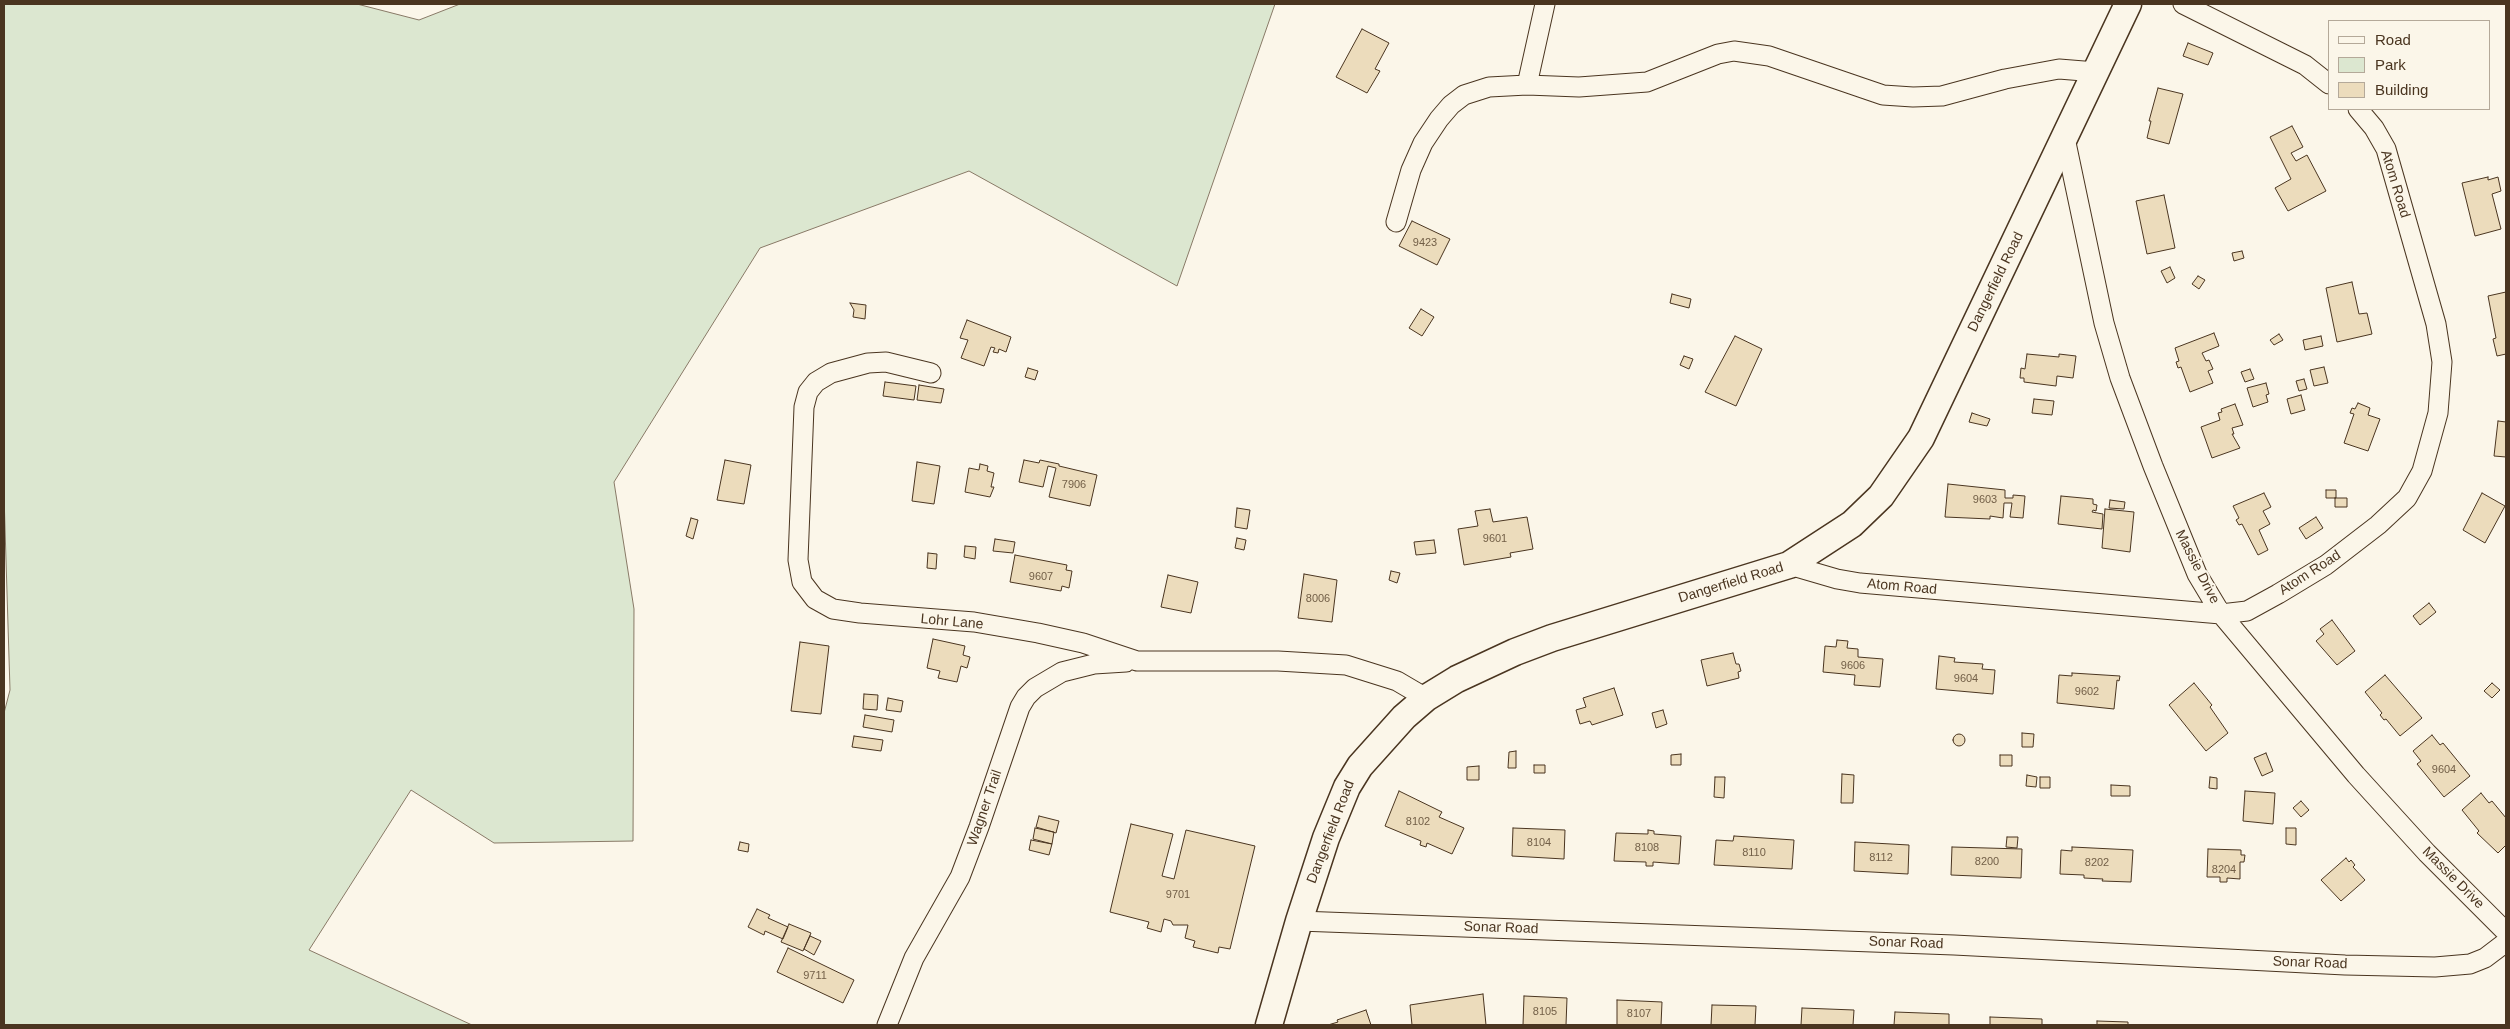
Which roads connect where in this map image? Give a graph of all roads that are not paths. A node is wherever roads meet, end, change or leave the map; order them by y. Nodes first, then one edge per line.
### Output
1 (1545, 4) edge
2 (2128, 4) edge
3 (2183, 4) edge
4 (2096, 72) junction
5 (2328, 83) edge
6 (1527, 85) junction
7 (2359, 110) edge
8 (2066, 138) junction
9 (1396, 222) dead end
10 (931, 373) dead end
11 (1789, 565) junction
12 (2221, 614) junction
13 (1138, 661) junction
14 (1426, 698) junction
15 (1298, 921) junction
16 (2506, 932) edge
17 (2506, 942) edge
18 (887, 1025) edge
19 (1268, 1025) edge

1 - 6 street
2 - 4 street, Dangerfield Road
3 - 5 street
4 - 6 street
4 - 8 street, Dangerfield Road
6 - 9 street
7 - 12 street, Atom Road
8 - 11 street, Dangerfield Road
8 - 12 street, Massie Drive
10 - 13 street, Lohr Lane
11 - 12 street, Atom Road
11 - 14 street, Dangerfield Road
12 - 16 street, Massie Drive
13 - 14 street, Lohr Lane
13 - 18 street, Wagner Trail
14 - 15 street, Dangerfield Road
15 - 17 street, Sonar Road
15 - 19 street, Dangerfield Road

